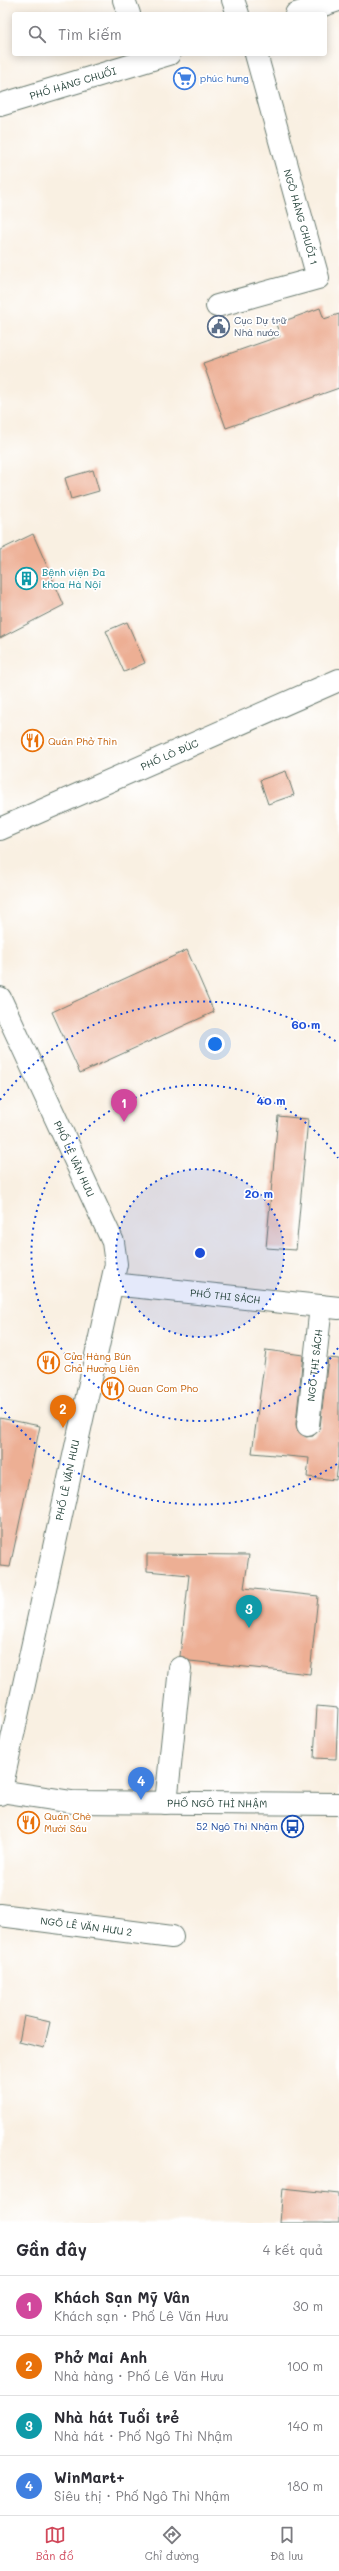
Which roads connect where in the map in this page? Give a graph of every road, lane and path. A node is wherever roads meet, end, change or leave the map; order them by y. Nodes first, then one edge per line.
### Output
1 (124, 0) edge
2 (233, 0) edge
3 (338, 0) edge
4 (128, 12) edge
5 (237, 12) edge
6 (302, 12) edge
7 (156, 56) edge
8 (257, 56) edge
9 (144, 58) edge
10 (0, 105) edge
11 (217, 306) dead end
12 (339, 680) edge
13 (0, 829) edge
14 (0, 998) edge
15 (112, 1284) junction
16 (330, 1307) edge
17 (308, 1425) dead end
18 (180, 1668) dead end
19 (0, 1792) edge
20 (166, 1803) junction
21 (339, 1804) edge
22 (0, 1915) edge
23 (172, 1937) dead end

1 - 4 street
2 - 5 street
3 - 6 street
7 - 9 street, PHỐ HÀNG CHUỐI
8 - 11 street, NGÕ HÀNG CHUỐI 1
9 - 10 street, PHỐ HÀNG CHUỐI
12 - 13 street, PHỐ LÒ ĐÚC
14 - 15 street, PHỐ LÊ VĂN HƯU
15 - 16 street, PHỐ THI SÁCH
15 - 19 street, PHỐ LÊ VĂN HƯU
16 - 17 street, NGÕ THI SÁCH
18 - 20 street
19 - 20 street, PHỐ NGÔ THÌ NHẬM
20 - 21 street, PHỐ NGÔ THÌ NHẬM
22 - 23 street, NGÕ LÊ VĂN HƯU 2

